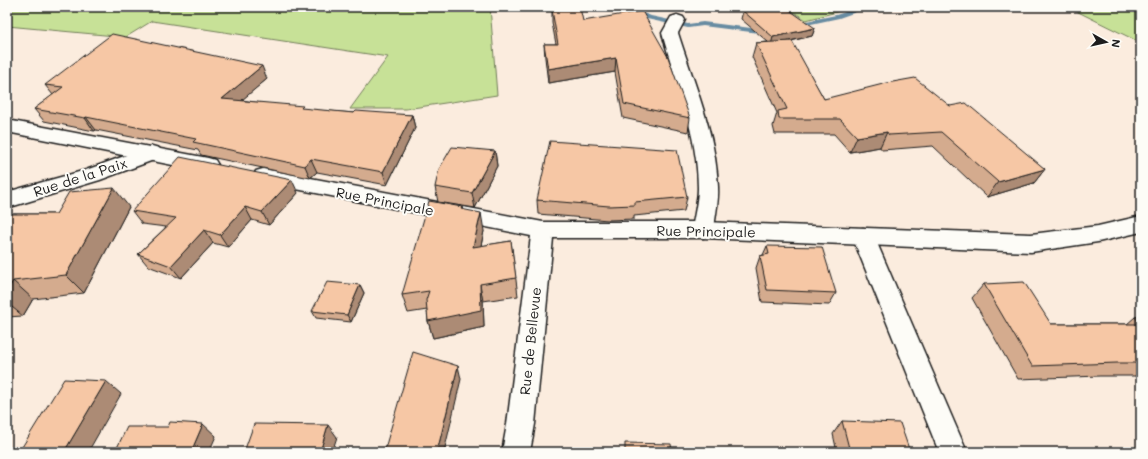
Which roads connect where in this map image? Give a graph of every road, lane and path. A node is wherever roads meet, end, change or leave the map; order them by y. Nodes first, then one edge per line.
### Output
1 (674, 26) dead end
2 (7, 126) edge
3 (152, 153) junction
4 (224, 168) edge
5 (247, 173) edge
6 (7, 200) edge
7 (1141, 224) edge
8 (543, 230) junction
9 (703, 230) junction
10 (863, 236) junction
11 (516, 452) edge
12 (953, 452) edge

1 - 9 street
2 - 3 street
3 - 4 street
3 - 6 street, Rue de la Paix
5 - 8 street, Rue Principale
7 - 10 street, Rue Principale
8 - 9 street, Rue Principale
8 - 11 street, Rue de Bellevue
9 - 10 street, Rue Principale
10 - 12 street

